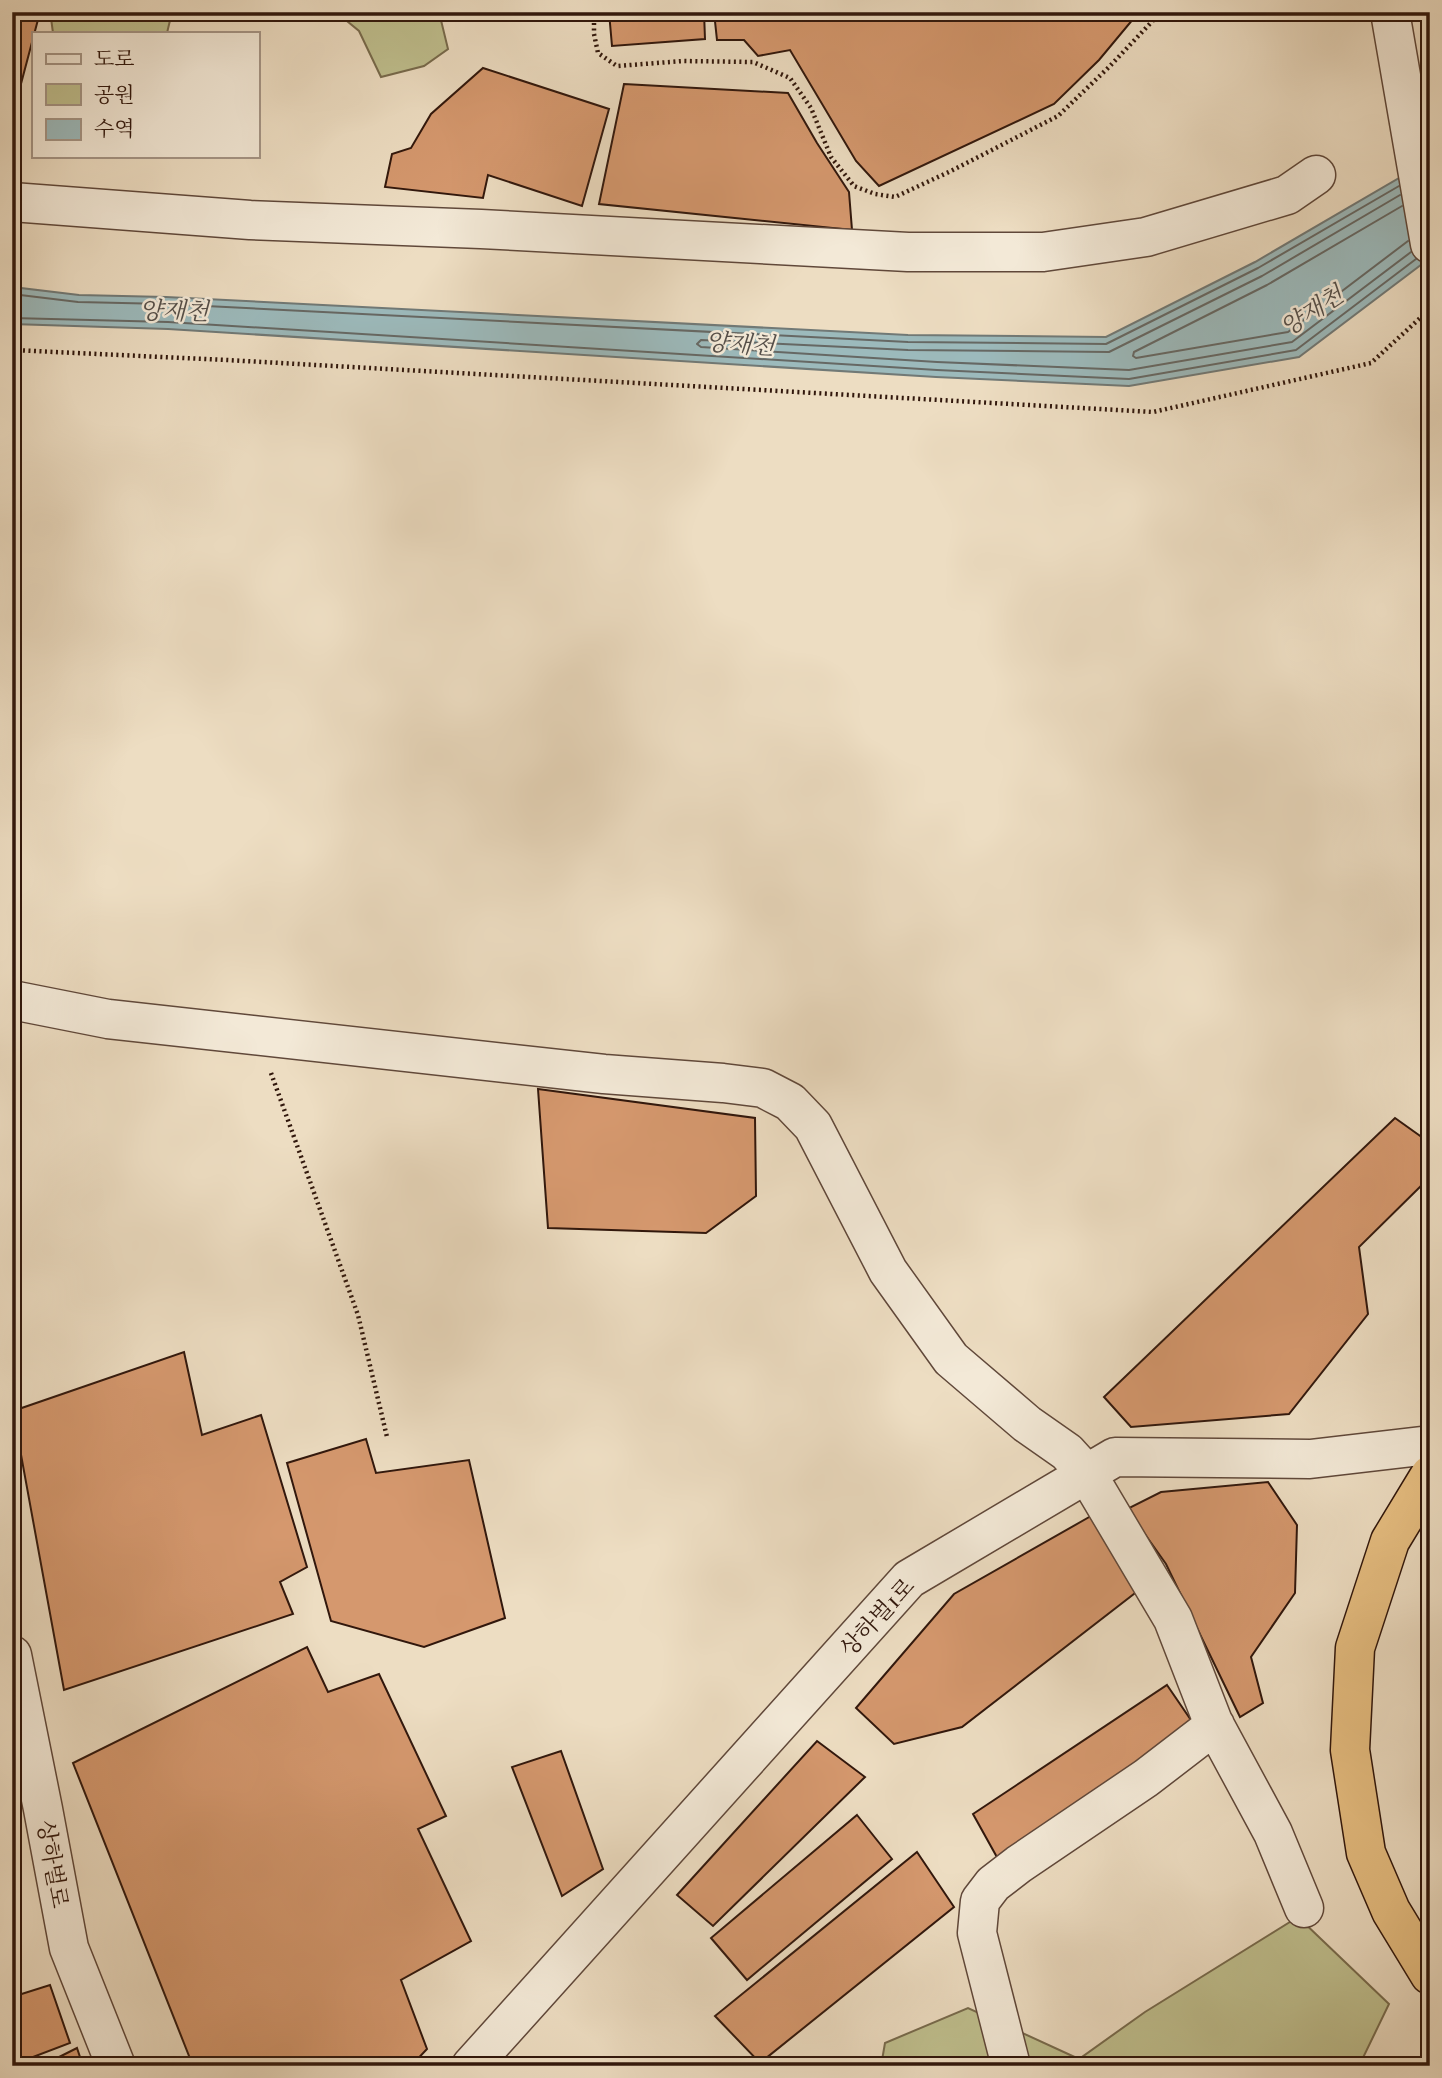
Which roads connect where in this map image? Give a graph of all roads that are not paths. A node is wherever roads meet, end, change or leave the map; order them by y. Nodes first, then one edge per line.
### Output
1 (1390, 12) edge
2 (1317, 175) dead end
3 (12, 202) edge
4 (1430, 244) edge
5 (12, 1000) edge
6 (1430, 1445) edge
7 (1087, 1474) junction
8 (1430, 1475) edge
9 (12, 1655) edge
10 (1215, 1725) junction
11 (1304, 1908) dead end
12 (1430, 1975) edge
13 (116, 2066) edge
14 (471, 2066) edge
15 (1012, 2066) edge

1 - 4 street
2 - 3 street
5 - 7 street
6 - 7 street, 상하벌1로
7 - 10 street
7 - 14 street, 상하벌1로
8 - 12 highway
9 - 13 street, 상하벌로
10 - 11 street
10 - 15 street

